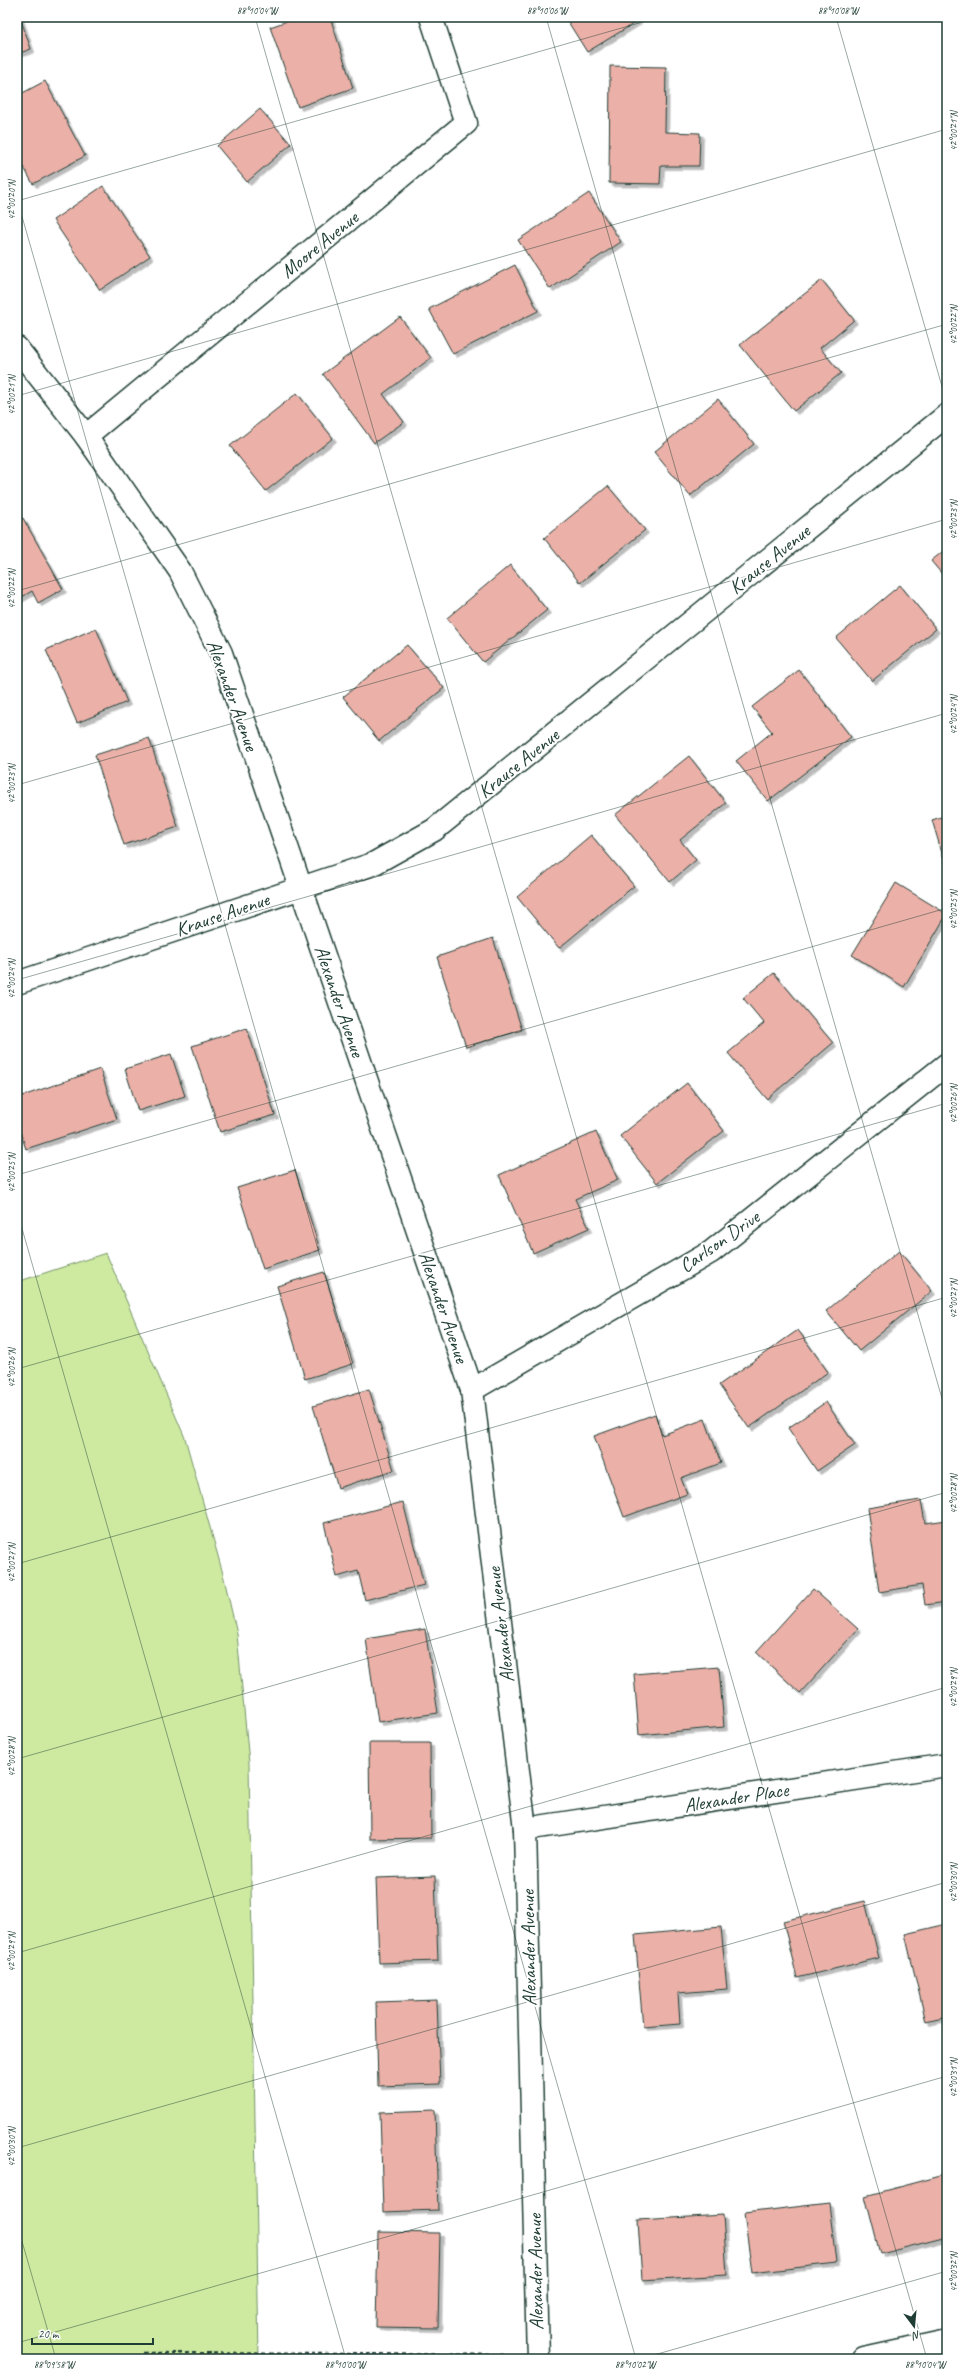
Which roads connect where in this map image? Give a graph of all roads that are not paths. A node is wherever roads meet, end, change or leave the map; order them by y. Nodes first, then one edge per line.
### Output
1 (431, 17) edge
2 (17, 348) edge
3 (947, 416) edge
4 (86, 436) junction
5 (301, 887) junction
6 (17, 983) edge
7 (947, 1064) edge
8 (472, 1390) junction
9 (947, 1766) edge
10 (525, 1829) junction
11 (947, 2341) edge
12 (537, 2357) edge
13 (864, 2359) edge

1 - 4 street, Moore Avenue
2 - 4 street, Alexander Avenue
3 - 5 street, Krause Avenue
4 - 5 street, Alexander Avenue
5 - 6 street, Krause Avenue
5 - 8 street, Alexander Avenue
7 - 8 street, Carlson Drive
8 - 10 street, Alexander Avenue
9 - 10 street, Alexander Place
10 - 12 street, Alexander Avenue
11 - 13 street

